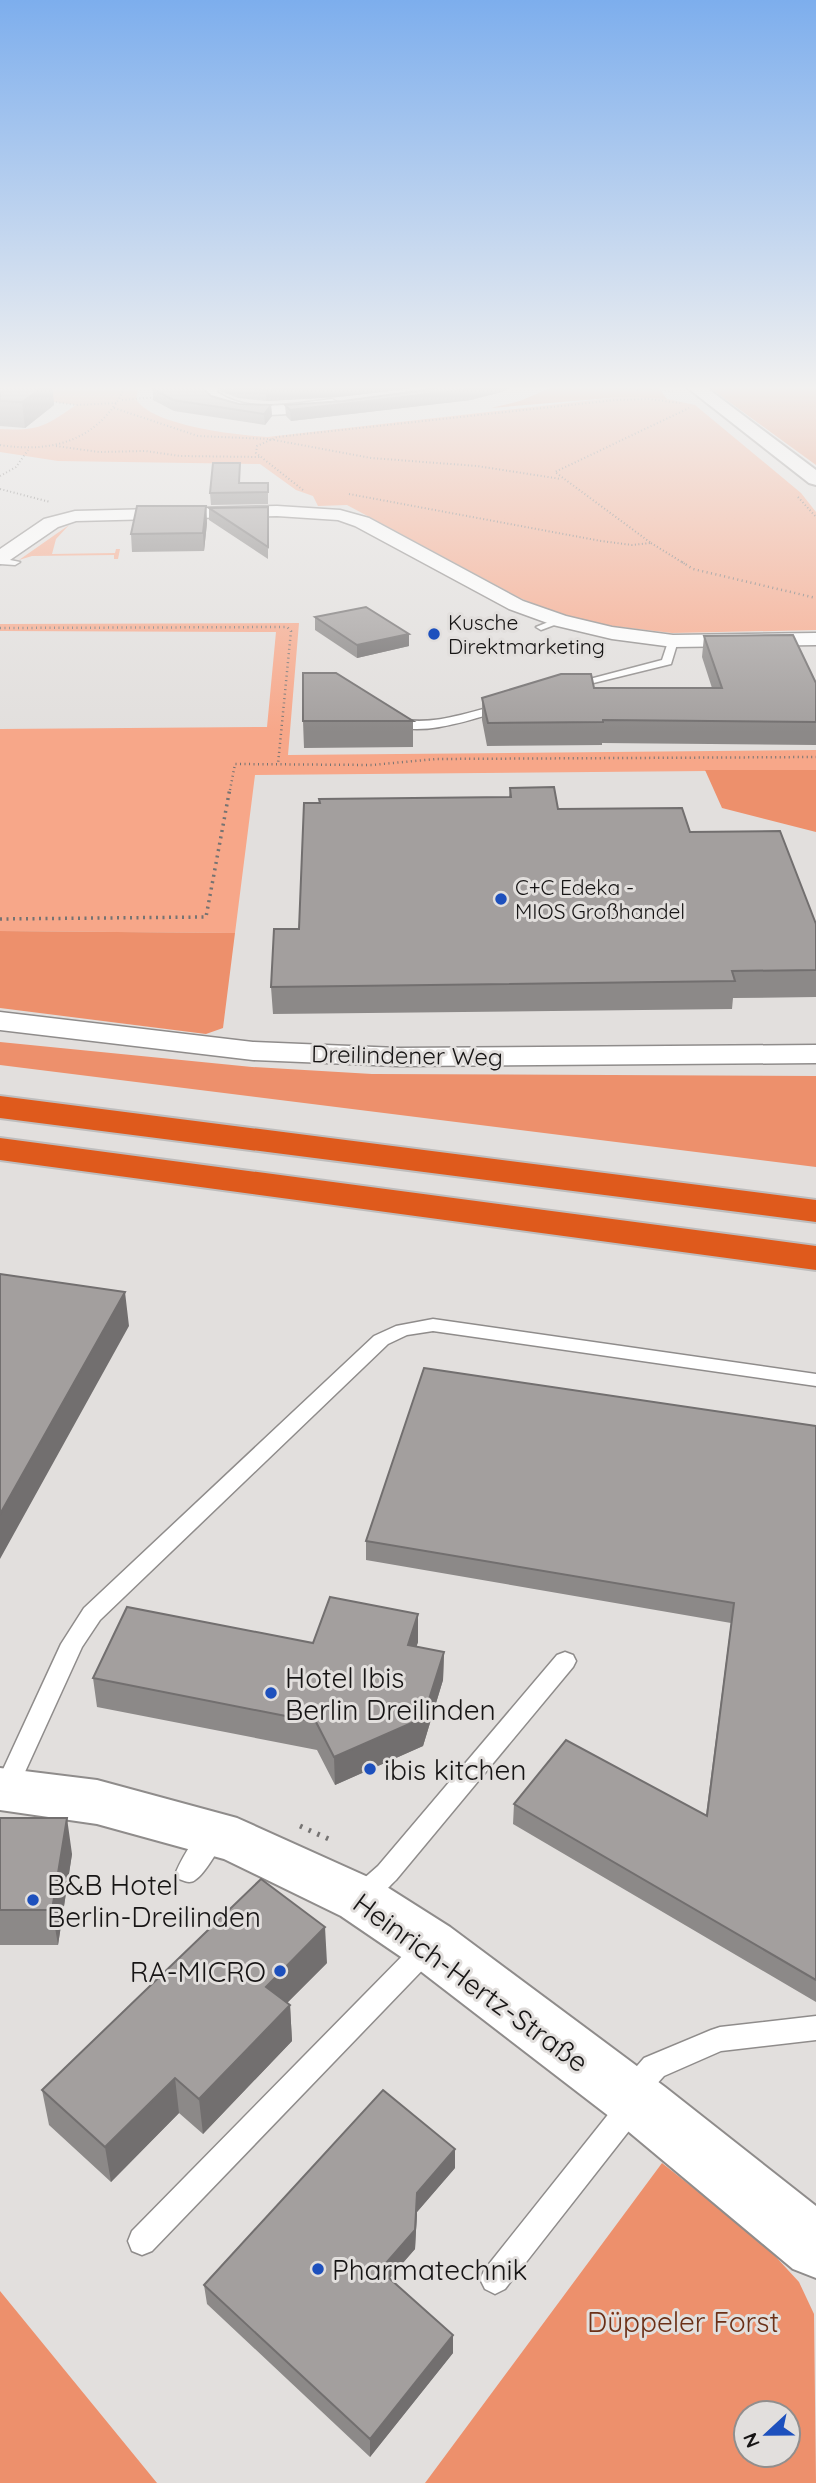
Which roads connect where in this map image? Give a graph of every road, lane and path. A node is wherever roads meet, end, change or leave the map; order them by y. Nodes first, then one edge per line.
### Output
1 (48, 501) edge
2 (382, 501) edge
3 (594, 501) edge
4 (68, 517) junction
5 (651, 542) junction
6 (5, 560) edge
7 (816, 598) edge
8 (0, 628) edge
9 (816, 639) edge
10 (673, 641) junction
11 (554, 691) edge
12 (516, 703) edge
13 (376, 709) edge
14 (816, 757) edge
15 (278, 764) junction
16 (0, 919) edge
17 (0, 1021) edge
18 (816, 1054) edge
19 (0, 1107) edge
20 (0, 1149) edge
21 (816, 1211) edge
22 (816, 1258) edge
23 (816, 1380) edge
24 (565, 1661) dead end
25 (3, 1789) edge
26 (360, 1899) junction
27 (430, 1945) junction
28 (816, 2028) edge
29 (632, 2099) junction
30 (142, 2241) dead end
31 (816, 2246) edge
32 (495, 2279) dead end

1 - 4 path
2 - 5 path
3 - 5 path
4 - 6 street
4 - 10 street
5 - 7 path
8 - 15 path
9 - 10 street
10 - 11 lane
12 - 13 lane
14 - 15 path
15 - 16 path
17 - 18 street, Dreilindener Weg
19 - 21 highway
20 - 22 highway
23 - 25 lane
24 - 26 lane
25 - 26 street, Heinrich-Hertz-Straße
26 - 27 street, Heinrich-Hertz-Straße
27 - 29 street, Heinrich-Hertz-Straße
27 - 30 lane
28 - 29 lane
29 - 31 street, Heinrich-Hertz-Straße
29 - 32 lane

